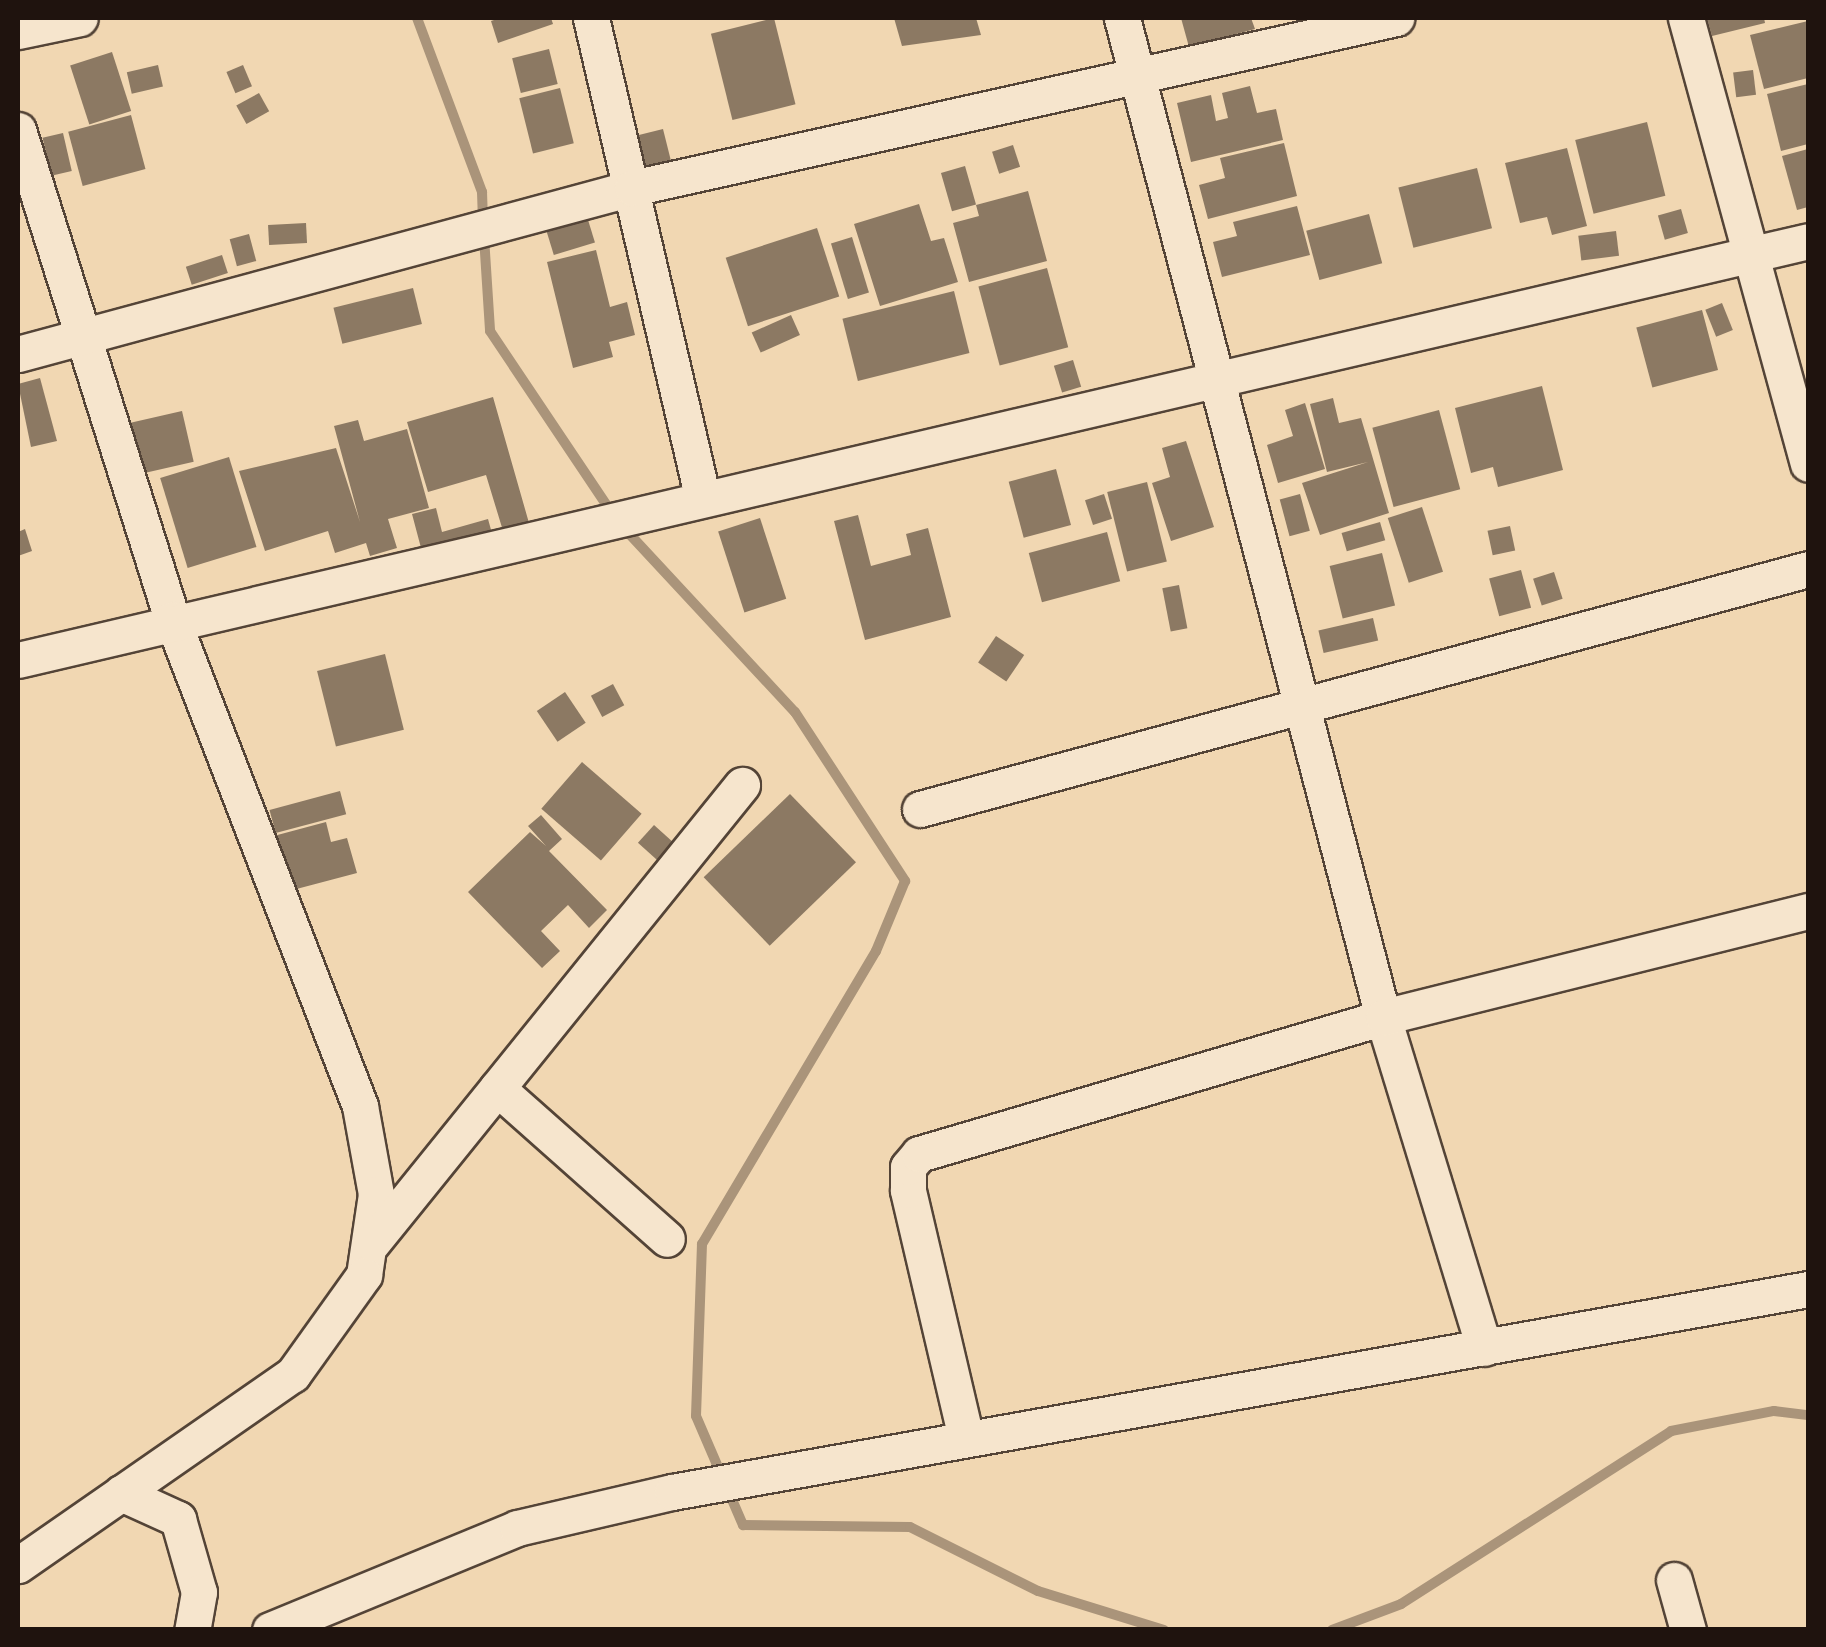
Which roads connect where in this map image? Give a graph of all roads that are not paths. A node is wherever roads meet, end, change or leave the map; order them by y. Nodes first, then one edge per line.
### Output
1 (80, 18) edge
2 (591, 18) edge
3 (1122, 18) edge
4 (1396, 18) edge
5 (1686, 18) edge
6 (18, 32) edge
7 (1138, 74) junction
8 (18, 130) edge
9 (632, 188) junction
10 (1808, 241) edge
11 (1756, 256) junction
12 (82, 339) junction
13 (18, 354) edge
14 (1222, 378) junction
15 (1808, 464) edge
16 (702, 496) junction
17 (1808, 569) edge
18 (172, 619) junction
19 (18, 660) edge
20 (1308, 710) junction
21 (742, 785) dead end
22 (920, 809) dead end
23 (1808, 911) edge
24 (1383, 1017) junction
25 (497, 1088) junction
26 (666, 1239) dead end
27 (371, 1243) junction
28 (1808, 1289) edge
29 (1484, 1348) junction
30 (966, 1438) junction
31 (121, 1493) junction
32 (18, 1565) edge
33 (1674, 1580) dead end
34 (316, 1623) edge
35 (192, 1630) edge
36 (270, 1630) edge
37 (1688, 1630) edge

1 - 6 street
2 - 9 street
3 - 7 street
4 - 7 street
5 - 11 street
7 - 9 street
7 - 14 street
8 - 12 street
9 - 12 street
9 - 16 street
10 - 11 street
11 - 14 street
11 - 15 street
12 - 13 street
12 - 18 street
14 - 16 street
14 - 20 street
16 - 18 street
17 - 20 street
18 - 19 street
18 - 27 street
20 - 22 street
20 - 24 street
21 - 25 street
23 - 24 street
24 - 29 street
24 - 30 street
25 - 26 street
25 - 27 street
27 - 31 street
28 - 29 street
29 - 30 street
30 - 34 street
31 - 32 street
31 - 35 street
33 - 37 street
34 - 36 street

